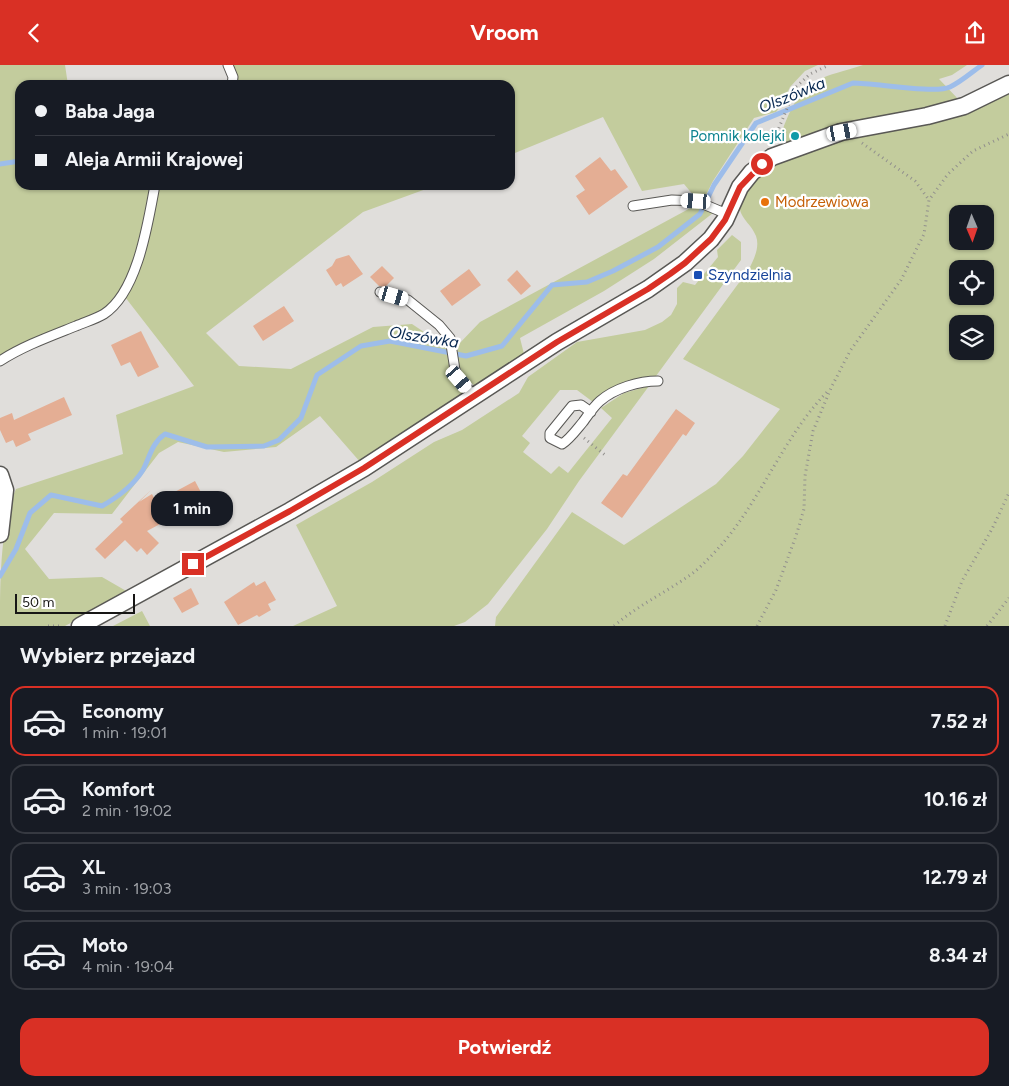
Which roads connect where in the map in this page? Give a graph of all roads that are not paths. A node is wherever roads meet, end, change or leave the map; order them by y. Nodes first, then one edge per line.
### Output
1 (228, 65) edge
2 (233, 80) edge
3 (1009, 84) edge
4 (154, 190) edge
5 (633, 206) dead end
6 (727, 214) junction
7 (380, 292) dead end
8 (0, 361) edge
9 (658, 381) dead end
10 (475, 397) junction
11 (591, 412) junction
12 (0, 475) edge
13 (0, 534) edge
14 (80, 626) edge

1 - 2 lane
3 - 6 street
4 - 8 lane
5 - 6 lane
6 - 10 street
7 - 10 lane
9 - 11 lane
10 - 14 street
11 - 11 lane
12 - 13 street

